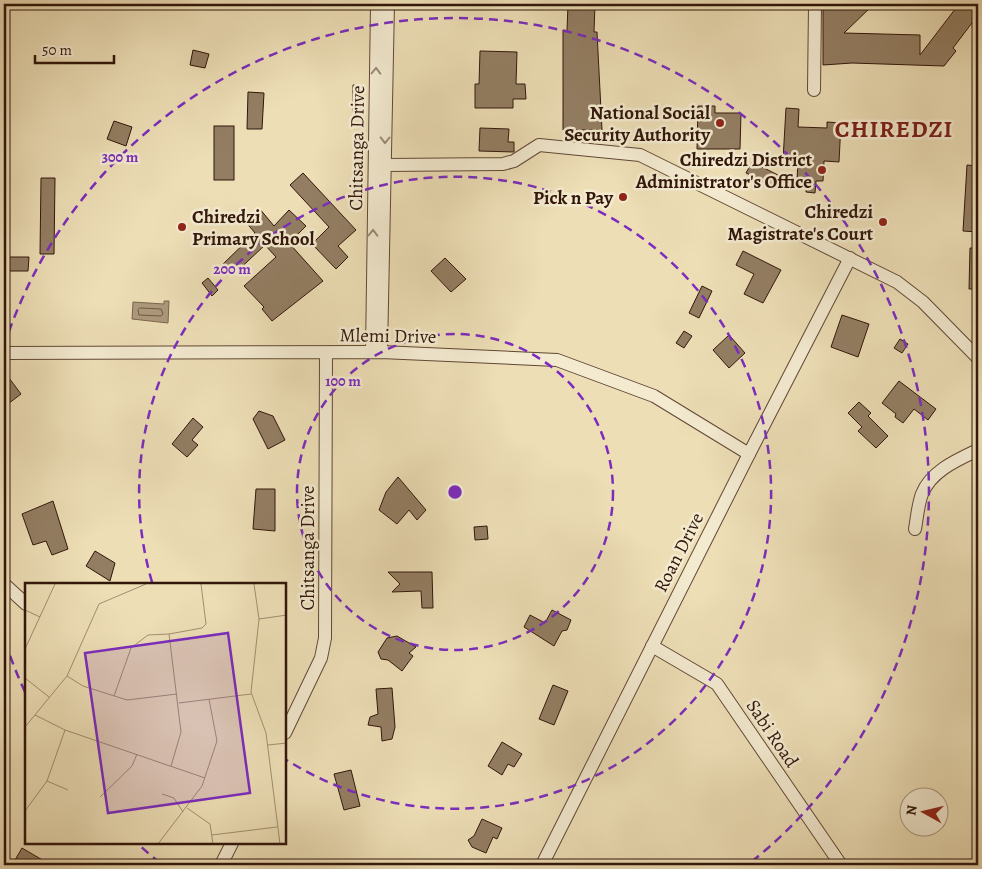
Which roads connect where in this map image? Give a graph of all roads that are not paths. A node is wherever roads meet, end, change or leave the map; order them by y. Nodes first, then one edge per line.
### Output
1 (377, 4) edge
2 (388, 4) edge
3 (815, 4) edge
4 (814, 90) dead end
5 (385, 165) junction
6 (850, 258) junction
7 (377, 352) junction
8 (4, 353) edge
9 (326, 353) junction
10 (978, 358) edge
11 (978, 450) edge
12 (749, 454) junction
13 (915, 529) dead end
14 (4, 584) edge
15 (25, 603) edge
16 (652, 646) junction
17 (286, 731) edge
18 (232, 844) edge
19 (221, 865) edge
20 (542, 865) edge
21 (841, 865) edge

7 -> 1 street, Chitsanga Drive
2 -> 5 street
3 - 4 street
5 - 6 street
5 - 7 street
6 - 10 street
6 - 12 street, Roan Drive
7 - 9 street, Mlemi Drive
7 - 12 street, Mlemi Drive
8 - 9 street, Mlemi Drive
9 - 17 street, Chitsanga Drive
11 - 13 street
12 - 16 street, Roan Drive
14 - 15 street
16 - 20 street, Roan Drive
16 - 21 street, Sabi Road
18 - 19 street

